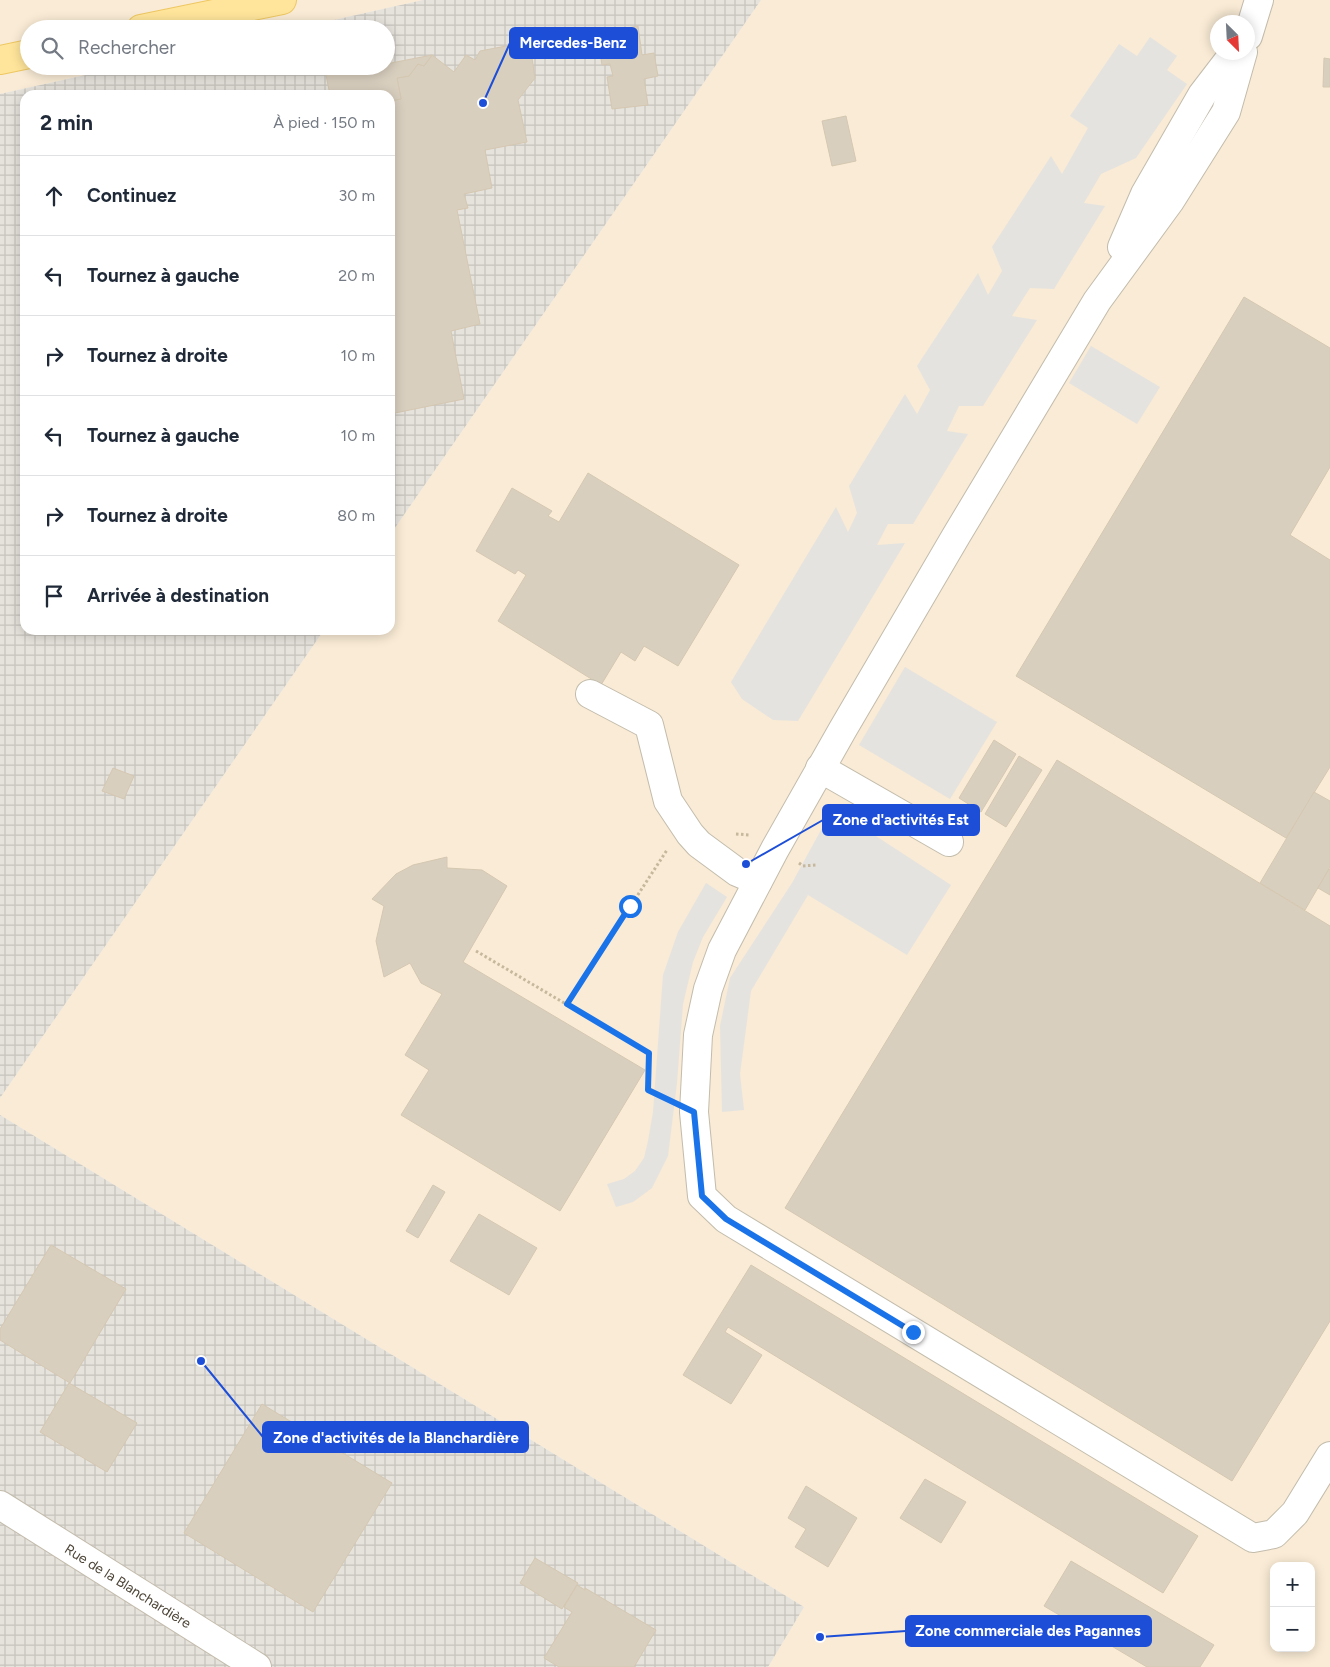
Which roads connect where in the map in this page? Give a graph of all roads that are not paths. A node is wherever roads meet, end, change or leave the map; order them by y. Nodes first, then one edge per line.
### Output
1 (282, 0) edge
2 (1259, 0) edge
3 (1254, 15) edge
4 (184, 20) edge
5 (20, 56) edge
6 (0, 60) edge
7 (1229, 60) edge
8 (1241, 60) edge
9 (1097, 301) junction
10 (590, 694) dead end
11 (820, 768) junction
12 (949, 842) dead end
13 (758, 880) junction
14 (1330, 1456) edge
15 (0, 1505) edge
16 (257, 1667) edge

1 - 4 main road
2 - 3 street
5 - 6 main road
7 - 9 street
8 - 9 street
9 - 11 street
10 - 13 street
11 - 12 street
11 - 13 street
13 - 14 street
15 - 16 street, Rue de la Blanchardière

